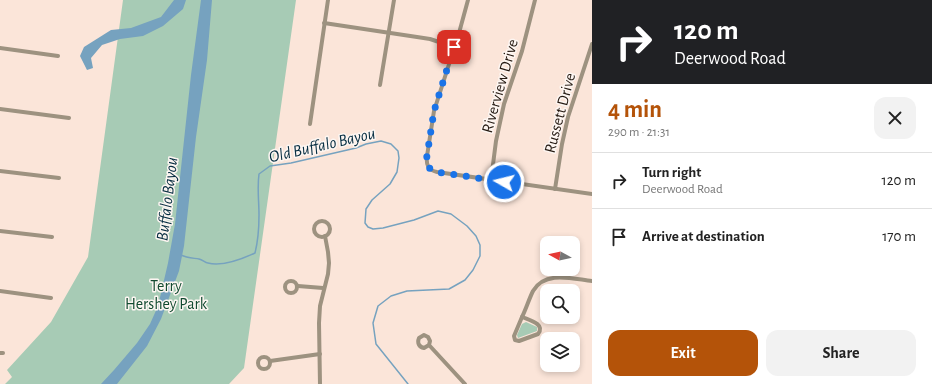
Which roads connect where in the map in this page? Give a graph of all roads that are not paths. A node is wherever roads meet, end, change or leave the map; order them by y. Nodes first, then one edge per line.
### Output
1 (328, 0) edge
2 (394, 0) edge
3 (468, 0) edge
4 (535, 0) edge
5 (324, 23) junction
6 (389, 33) junction
7 (592, 44) edge
8 (454, 47) junction
9 (0, 48) edge
10 (58, 56) dead end
11 (380, 85) dead end
12 (0, 109) edge
13 (69, 118) dead end
14 (310, 124) dead end
15 (0, 171) edge
16 (59, 178) dead end
17 (491, 180) junction
18 (555, 189) junction
19 (592, 194) edge
20 (0, 231) edge
21 (325, 236) dead end
22 (52, 237) dead end
23 (592, 281) edge
24 (298, 286) dead end
25 (323, 288) junction
26 (0, 291) edge
27 (51, 298) dead end
28 (522, 317) junction
29 (429, 345) dead end
30 (320, 354) junction
31 (270, 361) dead end
32 (320, 384) edge
33 (465, 384) edge

1 - 5 street
2 - 6 street
3 - 8 street
4 - 17 street, Riverview Drive
5 - 6 street
5 - 14 street
6 - 8 street
6 - 11 street
7 - 18 street, Russett Drive
8 - 17 street
9 - 10 street
12 - 13 street
15 - 16 street
17 - 18 street
18 - 19 street
20 - 22 street
21 - 25 street
23 - 28 street
24 - 25 street
25 - 30 street
26 - 27 street
28 - 28 street
29 - 33 street
30 - 31 street
30 - 32 street

